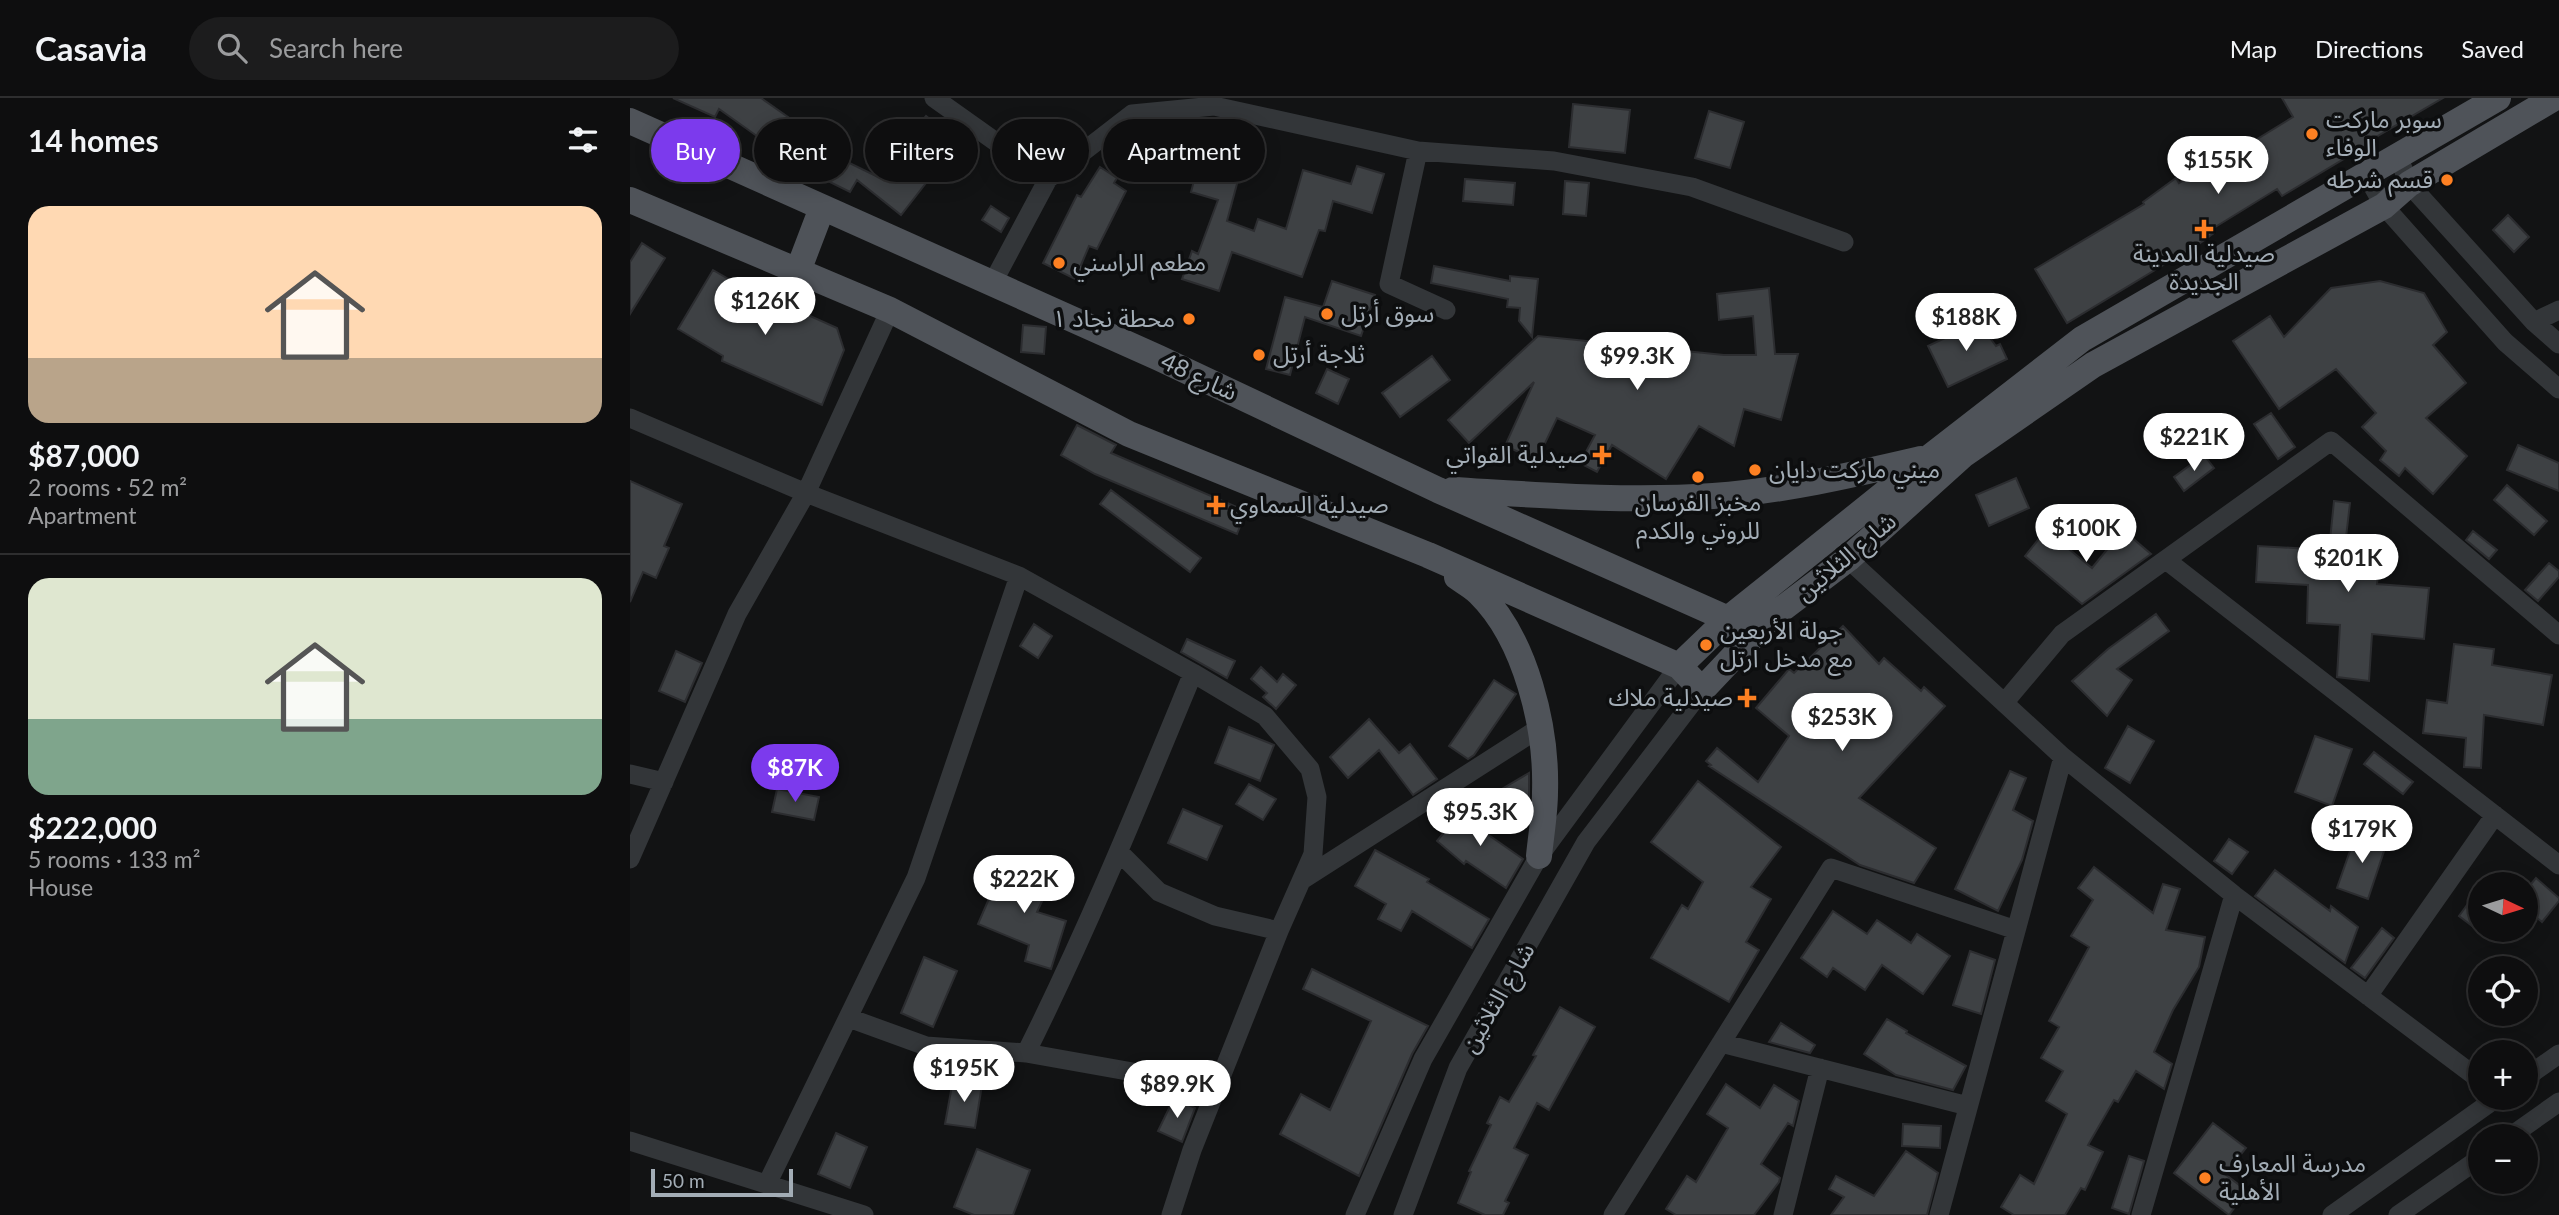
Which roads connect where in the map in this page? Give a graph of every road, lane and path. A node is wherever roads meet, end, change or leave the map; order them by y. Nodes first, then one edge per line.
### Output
1 (934, 98) edge
2 (2498, 98) edge
3 (2554, 98) edge
4 (1212, 102) edge
5 (630, 121) edge
6 (992, 139) edge
7 (1089, 147) edge
8 (1418, 151) junction
9 (2398, 156) junction
10 (2367, 176) junction
11 (1046, 182) edge
12 (2409, 184) junction
13 (630, 200) edge
14 (2384, 206) junction
15 (822, 208) junction
16 (1844, 242) dead end
17 (799, 271) junction
18 (992, 284) junction
19 (890, 310) junction
20 (1446, 310) dead end
21 (2559, 310) edge
22 (2534, 322) junction
23 (2559, 344) edge
24 (2559, 389) edge
25 (630, 418) edge
26 (1930, 457) junction
27 (1438, 490) junction
28 (806, 493) junction
29 (1428, 555) junction
30 (1848, 559) junction
31 (2166, 559) junction
32 (1019, 576) junction
33 (1770, 618) junction
34 (1728, 619) junction
35 (2559, 635) edge
36 (1679, 666) junction
37 (1194, 673) junction
38 (1702, 690) junction
39 (2004, 703) junction
40 (1541, 727) junction
41 (2063, 757) junction
42 (630, 774) edge
43 (664, 782) junction
44 (2495, 816) junction
45 (1119, 852) junction
46 (1539, 856) junction
47 (630, 859) edge
48 (2559, 865) edge
49 (1302, 880) junction
50 (2234, 895) junction
51 (2016, 930) junction
52 (1279, 931) junction
53 (2368, 996) junction
54 (849, 1018) junction
55 (1721, 1043) junction
56 (1026, 1053) junction
57 (2559, 1054) edge
58 (1820, 1068) junction
59 (2538, 1069) edge
60 (2468, 1071) edge
61 (1217, 1087) junction
62 (2559, 1102) edge
63 (1969, 1106) junction
64 (2480, 1110) edge
65 (2528, 1124) edge
66 (630, 1140) edge
67 (2468, 1166) edge
68 (767, 1184) junction
69 (864, 1215) edge
70 (1171, 1215) edge
71 (1355, 1215) edge
72 (1404, 1215) edge
73 (1613, 1215) edge
74 (1783, 1215) edge
75 (1939, 1215) edge
76 (2141, 1215) edge
77 (2332, 1215) edge
78 (2398, 1215) edge

1 - 6 street
2 - 9 main road, شارع الثلاثين
3 - 12 main road, شارع الثلاثين
4 - 7 street
4 - 8 street
5 - 15 main road, شارع 48
8 - 16 street
8 - 20 street
9 - 10 main road, شارع الثلاثين
9 - 12 street
10 - 14 street
10 - 26 main road, شارع الثلاثين
11 - 18 street
12 - 14 main road, شارع الثلاثين
12 - 22 street
13 - 17 main road
14 - 24 street
14 - 30 main road, شارع الثلاثين
15 - 17 main road
15 - 18 main road, شارع 48
17 - 19 main road
18 - 27 main road, شارع 48
19 - 28 street
19 - 29 main road
21 - 22 street
22 - 23 street
25 - 28 street
26 - 27 main road
26 - 34 main road, شارع الثلاثين
27 - 34 main road, شارع 48
28 - 32 street
28 - 43 street
29 - 36 main road
29 - 40 main road
30 - 33 main road, شارع الثلاثين
30 - 39 street
31 - 35 street
31 - 39 street
31 - 44 street
32 - 37 street
32 - 54 street
33 - 34 main road, شارع 48
33 - 38 main road, شارع الثلاثين
34 - 36 main road, شارع الثلاثين
36 - 38 main road
36 - 46 street, شارع الثلاثين
37 - 45 street
37 - 49 street
38 - 72 street, شارع الثلاثين
39 - 41 street
40 - 46 main road
40 - 49 street
41 - 50 street
41 - 51 street
42 - 43 street
43 - 47 street
44 - 48 street
44 - 53 street
45 - 52 street
45 - 56 street
46 - 71 street, شارع الثلاثين
49 - 52 street
50 - 53 street
50 - 76 street
51 - 55 street
51 - 63 street
52 - 61 street
53 - 60 street
54 - 56 street
54 - 68 street
55 - 58 street
55 - 73 street
56 - 61 street
57 - 59 street
58 - 63 street
58 - 74 street
61 - 70 street
62 - 65 street
63 - 75 street
64 - 77 street
66 - 68 street
67 - 78 street
68 - 69 street

